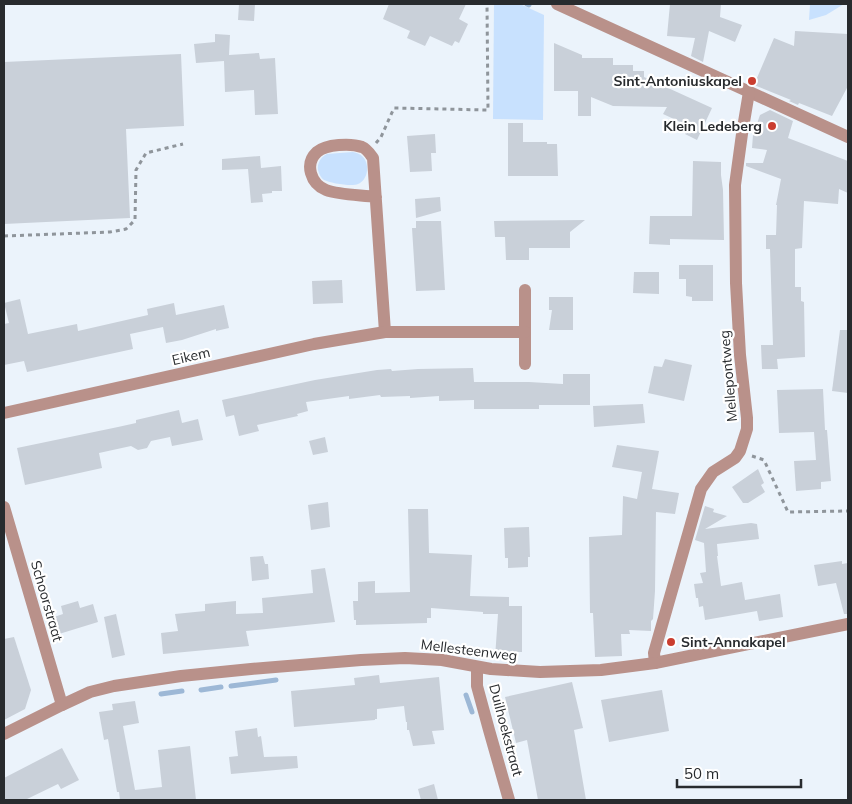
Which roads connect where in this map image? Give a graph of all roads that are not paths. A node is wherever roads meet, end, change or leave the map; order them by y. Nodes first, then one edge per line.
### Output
1 (557, 4) edge
2 (749, 92) junction
3 (847, 134) edge
4 (376, 197) junction
5 (525, 290) dead end
6 (385, 332) junction
7 (525, 332) junction
8 (525, 364) dead end
9 (4, 413) edge
10 (4, 506) edge
11 (848, 624) edge
12 (655, 663) junction
13 (477, 667) junction
14 (62, 705) junction
15 (4, 734) edge
16 (509, 800) edge

1 - 2 street
2 - 3 street
2 - 12 street, Mellepontweg
4 - 4 street
4 - 6 street
5 - 7 street
6 - 7 street, Eikem
6 - 9 street, Eikem
7 - 8 street
10 - 14 street, Schoorstraat
11 - 12 street, Mellesteenweg
12 - 13 street, Mellesteenweg
13 - 14 street, Mellesteenweg
13 - 16 street, Duilhoekstraat
14 - 15 street, Mellesteenweg

